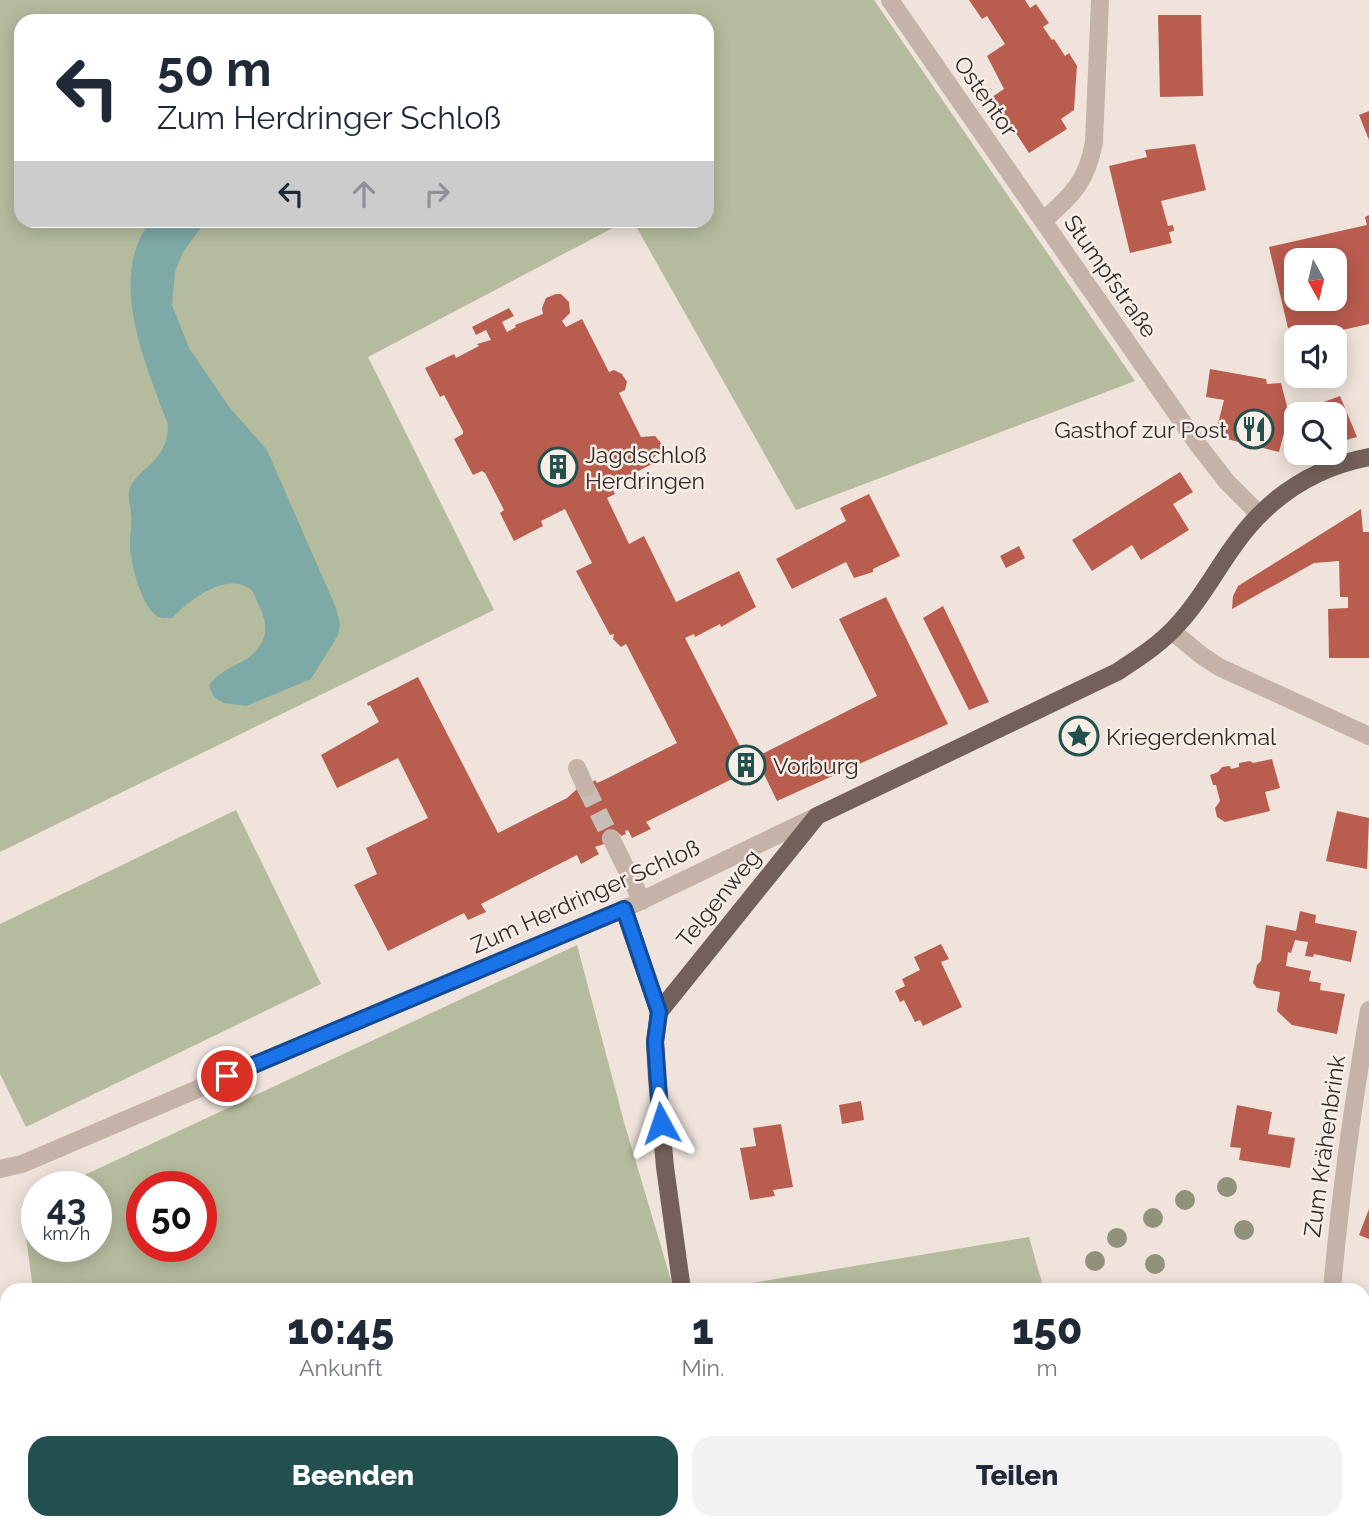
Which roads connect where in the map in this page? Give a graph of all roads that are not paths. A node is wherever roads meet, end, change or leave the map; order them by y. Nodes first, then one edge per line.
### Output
1 (890, 0) edge
2 (1100, 0) edge
3 (1042, 221) junction
4 (1369, 457) edge
5 (1260, 515) junction
6 (1172, 631) junction
7 (1369, 736) edge
8 (577, 768) dead end
9 (586, 788) tunnel mouth
10 (817, 816) junction
11 (611, 838) tunnel mouth
12 (642, 901) junction
13 (624, 909) junction
14 (1369, 1010) edge
15 (659, 1012) junction
16 (1361, 1104) edge
17 (0, 1169) edge
18 (681, 1283) edge
19 (1332, 1283) edge

1 - 3 street, Ostentor
2 - 3 street, Stumpfstraße
3 - 5 street, Stumpfstraße
4 - 5 main road, Zum Herdringer Schloß
5 - 6 main road, Zum Herdringer Schloß
6 - 7 street
6 - 10 main road, Zum Herdringer Schloß
8 - 9 street
10 - 12 street, Zum Herdringer Schloß
10 - 15 main road, Telgenweg
11 - 12 street
12 - 13 street, Zum Herdringer Schloß
13 - 15 main road
13 - 17 street, Zum Herdringer Schloß
14 - 16 street, Zum Krähenbrink
15 - 18 main road
16 - 19 street, Zum Krähenbrink

